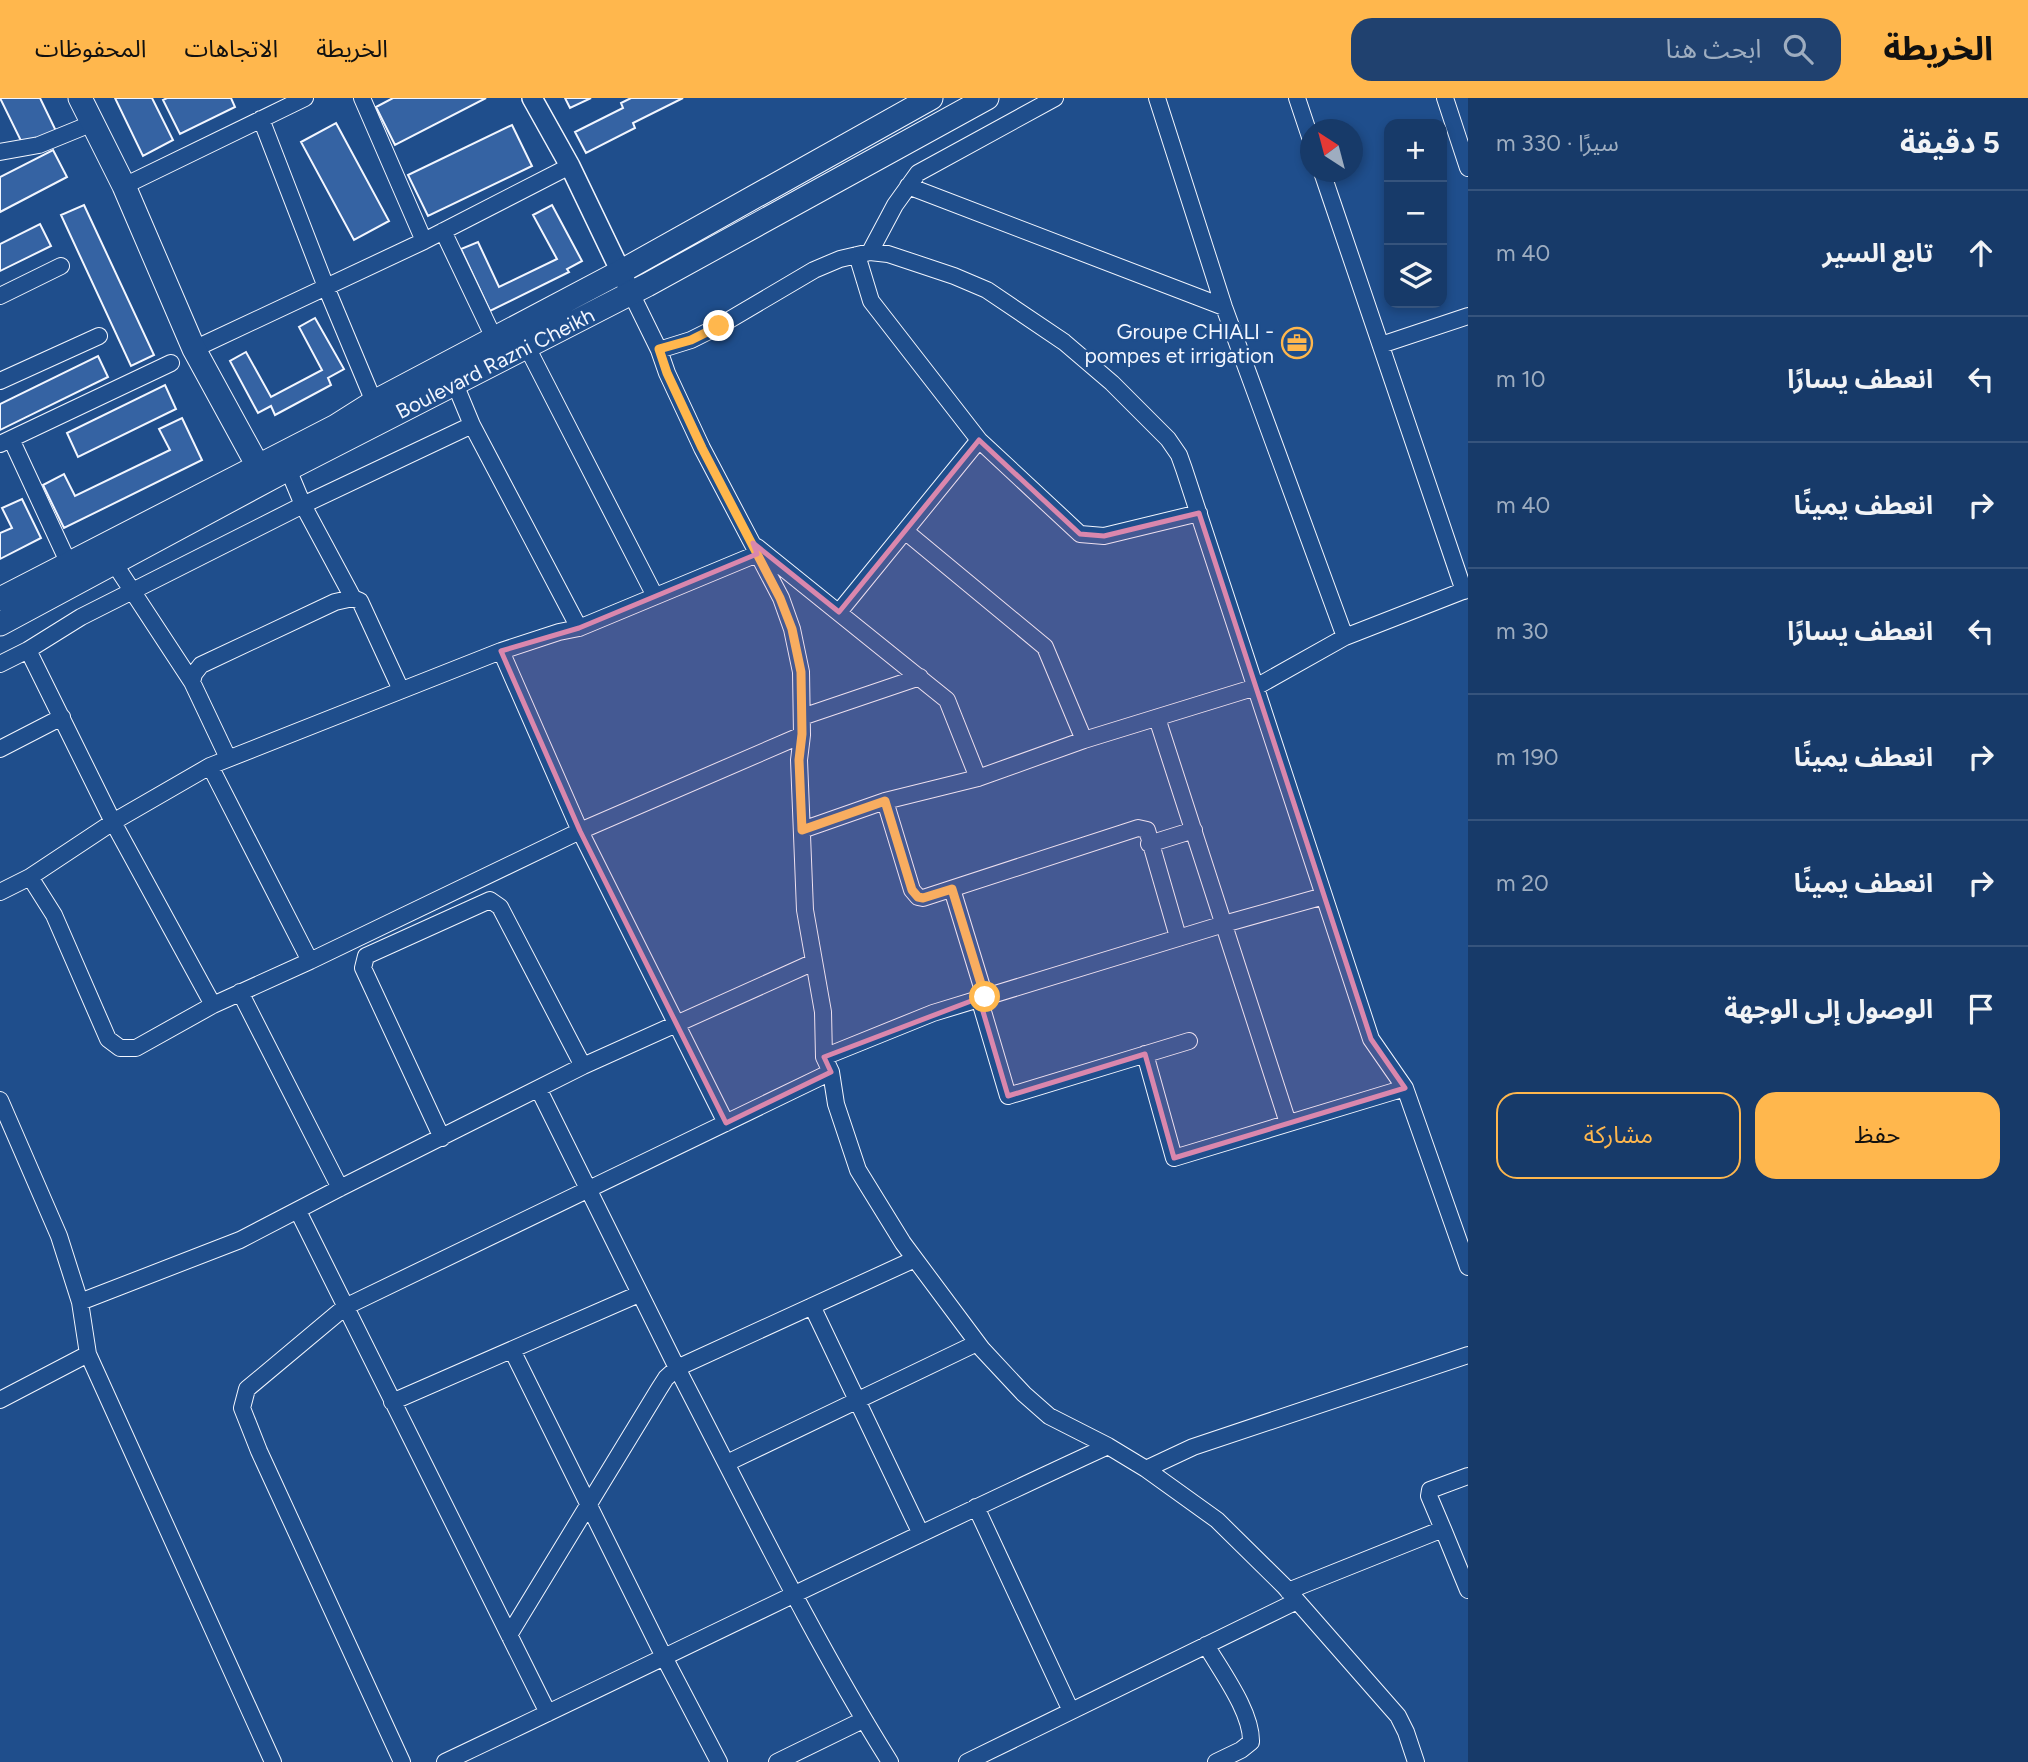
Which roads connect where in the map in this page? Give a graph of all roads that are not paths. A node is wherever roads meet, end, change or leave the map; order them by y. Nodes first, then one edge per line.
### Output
1 (80, 98) edge
2 (305, 98) edge
3 (362, 98) edge
4 (532, 98) edge
5 (931, 98) edge
6 (987, 98) edge
7 (1055, 98) edge
8 (1157, 98) edge
9 (1297, 98) edge
10 (1445, 98) edge
11 (261, 119) junction
12 (1305, 119) edge
13 (93, 123) junction
14 (0, 151) edge
15 (570, 166) junction
16 (1468, 168) edge
17 (1325, 182) edge
18 (124, 186) junction
19 (908, 186) junction
20 (443, 231) junction
21 (424, 241) junction
22 (864, 253) junction
23 (61, 266) dead end
24 (620, 272) junction
25 (326, 287) junction
26 (631, 293) junction
27 (0, 296) edge
28 (1224, 307) junction
29 (1468, 316) edge
30 (99, 336) dead end
31 (494, 338) junction
32 (1381, 345) junction
33 (527, 347) junction
34 (194, 349) junction
35 (659, 349) junction
36 (171, 363) dead end
37 (0, 381) edge
38 (455, 384) junction
39 (374, 402) junction
40 (472, 425) junction
41 (979, 440) junction
42 (5, 442) edge
43 (288, 469) junction
44 (263, 474) junction
45 (303, 505) junction
46 (1199, 513) junction
47 (905, 531) junction
48 (755, 549) junction
49 (114, 563) junction
50 (69, 564) junction
51 (1466, 590) edge
52 (132, 591) junction
53 (654, 596) junction
54 (353, 598) junction
55 (0, 599) edge
56 (839, 612) junction
57 (0, 624) edge
58 (579, 628) junction
59 (1345, 637) junction
60 (28, 650) junction
61 (501, 651) junction
62 (0, 664) edge
63 (920, 677) junction
64 (192, 682) junction
65 (1256, 687) junction
66 (401, 690) junction
67 (62, 717) junction
68 (802, 717) junction
69 (1157, 718) junction
70 (802, 734) junction
71 (1084, 740) junction
72 (0, 749) edge
73 (228, 758) junction
74 (210, 766) junction
75 (978, 778) junction
76 (885, 801) junction
77 (113, 822) junction
78 (802, 830) junction
79 (1194, 830) junction
80 (580, 831) junction
81 (1149, 844) junction
82 (30, 877) junction
83 (952, 889) junction
84 (0, 892) edge
85 (1324, 896) junction
86 (1224, 924) junction
87 (1178, 937) junction
88 (310, 961) junction
89 (814, 962) junction
90 (240, 992) junction
91 (982, 998) junction
92 (213, 1004) junction
93 (676, 1026) junction
94 (1189, 1041) dead end
95 (1145, 1054) junction
96 (824, 1057) junction
97 (583, 1066) junction
98 (831, 1072) junction
99 (1405, 1087) junction
100 (539, 1090) junction
101 (1, 1104) edge
102 (726, 1123) junction
103 (1289, 1124) junction
104 (442, 1138) junction
105 (340, 1188) junction
106 (588, 1189) junction
107 (298, 1211) junction
108 (915, 1259) junction
109 (1468, 1267) edge
110 (639, 1294) junction
111 (80, 1302) junction
112 (812, 1306) junction
113 (345, 1307) junction
114 (977, 1343) junction
115 (512, 1350) junction
116 (88, 1354) junction
117 (1468, 1355) edge
118 (677, 1368) junction
119 (0, 1400) edge
120 (858, 1400) junction
121 (392, 1402) junction
122 (1108, 1446) junction
123 (727, 1463) junction
124 (1146, 1469) junction
125 (1468, 1476) edge
126 (588, 1503) junction
127 (976, 1507) junction
128 (1443, 1529) junction
129 (921, 1534) junction
130 (1468, 1590) edge
131 (796, 1595) junction
132 (1293, 1596) junction
133 (509, 1635) junction
134 (1206, 1645) junction
135 (664, 1657) junction
136 (1071, 1711) junction
137 (548, 1713) junction
138 (863, 1720) junction
139 (273, 1762) edge
140 (402, 1762) edge
141 (445, 1762) edge
142 (719, 1762) edge
143 (777, 1762) edge
144 (890, 1762) edge
145 (967, 1762) edge
146 (1216, 1762) edge
147 (1416, 1762) edge

1 - 13 main road
2 - 11 street
3 - 21 street
4 - 15 street
5 - 24 main road, Boulevard Razni Cheikh
6 - 26 main road, Boulevard Razni Cheikh
7 - 19 street
8 - 28 street
9 - 12 street
10 - 16 street
11 - 18 street
11 - 25 street
13 - 14 street
13 - 18 main road
15 - 20 street
15 - 24 street
17 - 32 street
18 - 34 main road
19 - 22 street
19 - 28 street
20 - 21 street
20 - 31 street
21 - 25 street
22 - 35 street
22 - 41 street
22 - 46 street
23 - 27 street
24 - 26 street
24 - 31 main road, Boulevard Razni Cheikh
25 - 34 street
25 - 39 street
26 - 33 main road, Boulevard Razni Cheikh
26 - 35 street
28 - 59 street
29 - 32 street
30 - 37 street
31 - 39 main road, Boulevard Razni Cheikh
32 - 51 street
33 - 38 main road, Boulevard Razni Cheikh
33 - 53 street
34 - 44 main road
35 - 48 street
36 - 42 street
38 - 40 street
38 - 43 main road, Boulevard Razni Cheikh
39 - 44 main road, Boulevard Razni Cheikh
40 - 45 street
40 - 58 street
41 - 46 street
41 - 47 street
42 - 50 street
43 - 44 main road, Boulevard Razni Cheikh
43 - 45 street
44 - 49 main road, Boulevard Razni Cheikh
44 - 50 main road, Boulevard Razni Cheikh
45 - 52 street
45 - 54 street
46 - 65 street
47 - 56 street
47 - 71 street
48 - 53 street
48 - 56 street
48 - 68 street
49 - 52 street
49 - 57 main road, Boulevard Razni Cheikh
50 - 55 main road, Boulevard Razni Cheikh
51 - 59 street
52 - 60 street
52 - 64 street
53 - 58 street
54 - 64 street
54 - 66 street
56 - 63 street
58 - 61 street
59 - 65 street
60 - 62 street
60 - 67 street
61 - 66 street
61 - 80 street
63 - 68 street
63 - 75 street
64 - 73 street
65 - 69 street
65 - 85 street
66 - 73 street
67 - 72 street
67 - 77 street
68 - 70 street
69 - 71 street
69 - 79 street
70 - 78 street
70 - 80 street
71 - 75 street
73 - 74 street
74 - 77 street
74 - 88 street
75 - 76 street
76 - 78 street
76 - 83 street
77 - 82 street
77 - 92 street
78 - 89 street
79 - 81 street
79 - 86 street
80 - 88 street
80 - 93 street
81 - 83 street
81 - 87 street
82 - 84 street
82 - 92 street
83 - 91 street
85 - 86 street
85 - 99 street
86 - 87 street
86 - 103 street
87 - 91 street
88 - 90 street
89 - 93 street
89 - 96 street
90 - 92 street
90 - 105 street
91 - 95 street
91 - 96 street
93 - 97 street
93 - 102 street
94 - 95 street
95 - 103 street
96 - 98 street
97 - 100 street
97 - 104 street
98 - 102 street
98 - 108 street
99 - 103 street
99 - 109 street
100 - 104 street
100 - 106 street
101 - 111 street
102 - 106 street
104 - 105 street
105 - 107 street
106 - 110 street
106 - 113 street
107 - 111 street
107 - 113 street
108 - 112 street
108 - 114 street
110 - 115 street
110 - 118 street
111 - 116 street
112 - 118 street
112 - 120 street
113 - 121 street
113 - 140 street
114 - 120 street
114 - 122 street
115 - 121 street
115 - 126 street
116 - 119 street
116 - 139 street
117 - 124 street
118 - 123 street
118 - 126 street
120 - 123 street
120 - 129 street
121 - 133 street
122 - 124 street
122 - 127 street
123 - 131 street
124 - 132 street
125 - 128 street
126 - 133 street
126 - 135 street
127 - 129 street
127 - 136 street
128 - 130 street
128 - 132 street
129 - 131 street
131 - 135 street
131 - 138 street
132 - 134 street
132 - 147 street
133 - 137 street
134 - 136 street
134 - 146 street
135 - 137 street
135 - 142 street
136 - 145 street
137 - 141 street
138 - 143 street
138 - 144 street

